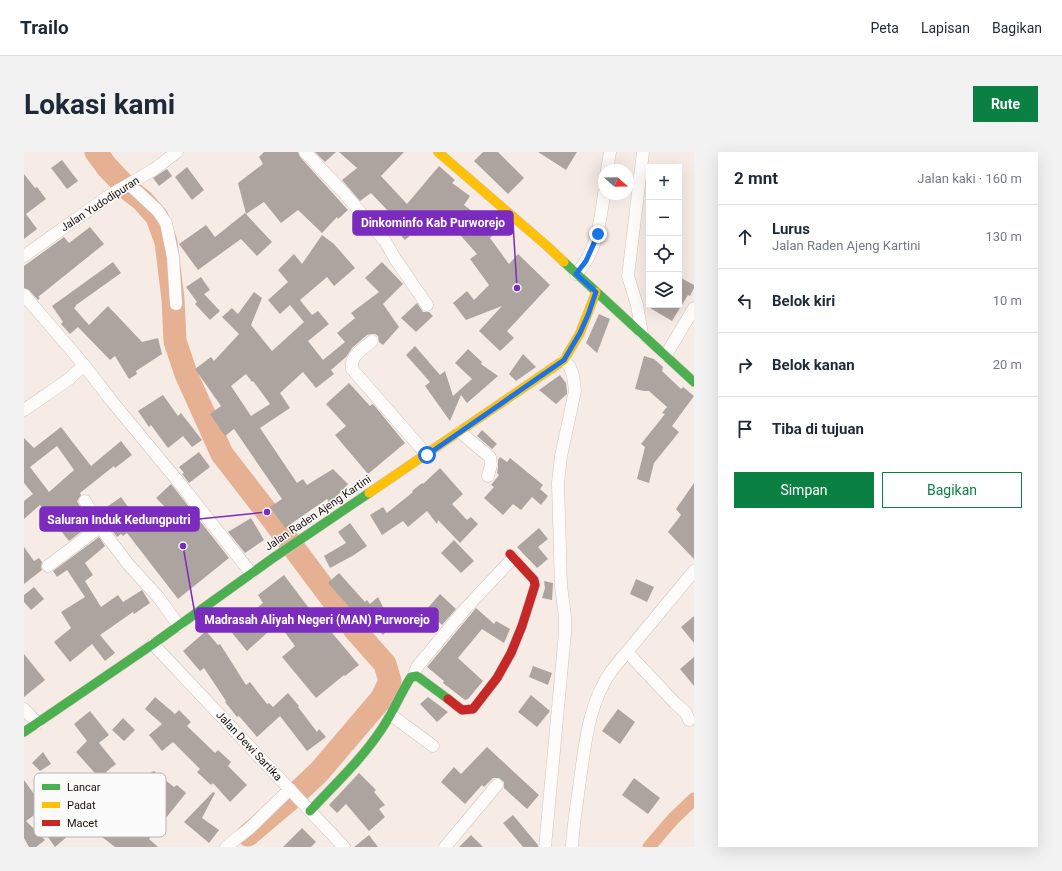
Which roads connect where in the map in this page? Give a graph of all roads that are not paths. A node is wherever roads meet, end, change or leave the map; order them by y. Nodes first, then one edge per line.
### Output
1 (177, 152) edge
2 (305, 152) edge
3 (438, 152) edge
4 (610, 152) edge
5 (643, 152) edge
6 (609, 164) edge
7 (128, 185) junction
8 (603, 200) edge
9 (24, 256) edge
10 (576, 274) junction
11 (596, 292) junction
12 (24, 295) edge
13 (176, 304) dead end
14 (427, 305) dead end
15 (694, 308) edge
16 (642, 334) junction
17 (372, 341) dead end
18 (666, 355) junction
19 (564, 360) junction
20 (84, 365) junction
21 (694, 382) edge
22 (24, 410) edge
23 (460, 432) junction
24 (427, 455) junction
25 (488, 476) dead end
26 (85, 501) dead end
27 (100, 527) junction
28 (512, 556) joint
29 (48, 566) dead end
30 (694, 571) edge
31 (251, 574) junction
32 (179, 626) junction
33 (153, 644) junction
34 (627, 652) junction
35 (414, 676) junction
36 (24, 709) edge
37 (391, 715) junction
38 (689, 720) dead end
39 (37, 724) junction
40 (24, 732) edge
41 (433, 746) dead end
42 (497, 785) dead end
43 (290, 790) junction
44 (308, 809) junction
45 (226, 847) edge
46 (344, 847) edge
47 (445, 847) edge
48 (546, 847) edge
49 (572, 847) edge

1 - 7 street, Jalan Yudodipuran
2 - 14 street
3 - 10 street
4 - 6 street
5 - 16 street
7 - 9 street, Jalan Yudodipuran
7 - 13 street
8 - 10 street
10 - 11 street
11 - 16 street
11 - 19 street, Jalan Raden Ajeng Kartini
12 - 20 street
15 - 18 street
16 - 18 street
17 - 24 street
18 - 21 street
19 - 23 street, Jalan Raden Ajeng Kartini
19 - 48 street
20 - 22 street
20 - 31 street
23 - 24 street, Jalan Raden Ajeng Kartini
23 - 25 street
24 - 31 street, Jalan Raden Ajeng Kartini
26 - 27 street
27 - 29 street
27 - 32 street
28 - 35 street
28 - 35 street
30 - 34 street
31 - 32 street, Jalan Raden Ajeng Kartini
32 - 33 street, Jalan Raden Ajeng Kartini
33 - 39 street, Jalan Raden Ajeng Kartini
33 - 43 street, Jalan Dewi Sartika
34 - 38 street
34 - 49 street
35 - 37 street
36 - 39 street
37 - 41 street
37 - 44 street
39 - 40 street, Jalan Raden Ajeng Kartini
42 - 47 street
43 - 44 street, Jalan Dewi Sartika
43 - 45 street
44 - 46 street, Jalan Dewi Sartika

